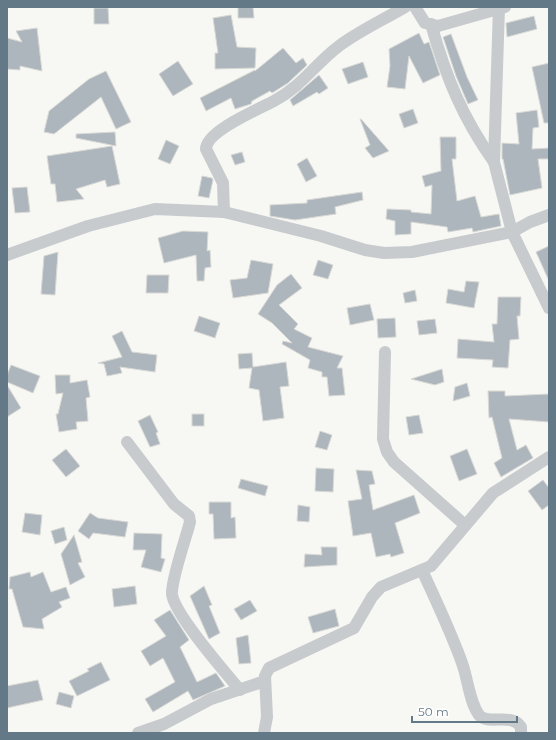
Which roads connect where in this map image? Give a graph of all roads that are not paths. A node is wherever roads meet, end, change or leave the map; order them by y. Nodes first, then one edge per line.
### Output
1 (405, 7) edge
2 (415, 7) edge
3 (502, 8) edge
4 (431, 24) junction
5 (494, 162) junction
6 (224, 212) junction
7 (549, 215) edge
8 (512, 232) junction
9 (7, 255) edge
10 (549, 308) edge
11 (385, 352) dead end
12 (127, 442) dead end
13 (549, 457) edge
14 (466, 525) junction
15 (422, 570) junction
16 (265, 682) junction
17 (240, 690) junction
18 (138, 733) edge
19 (264, 733) edge
20 (521, 733) edge

1 - 6 street
2 - 4 street
3 - 4 street
3 - 5 street
4 - 5 street
5 - 8 street
6 - 8 street
6 - 9 street
7 - 8 street
8 - 10 street
11 - 14 street
12 - 17 street
13 - 14 street
14 - 15 street
15 - 16 street
15 - 20 street
16 - 17 street
16 - 19 street
17 - 18 street

